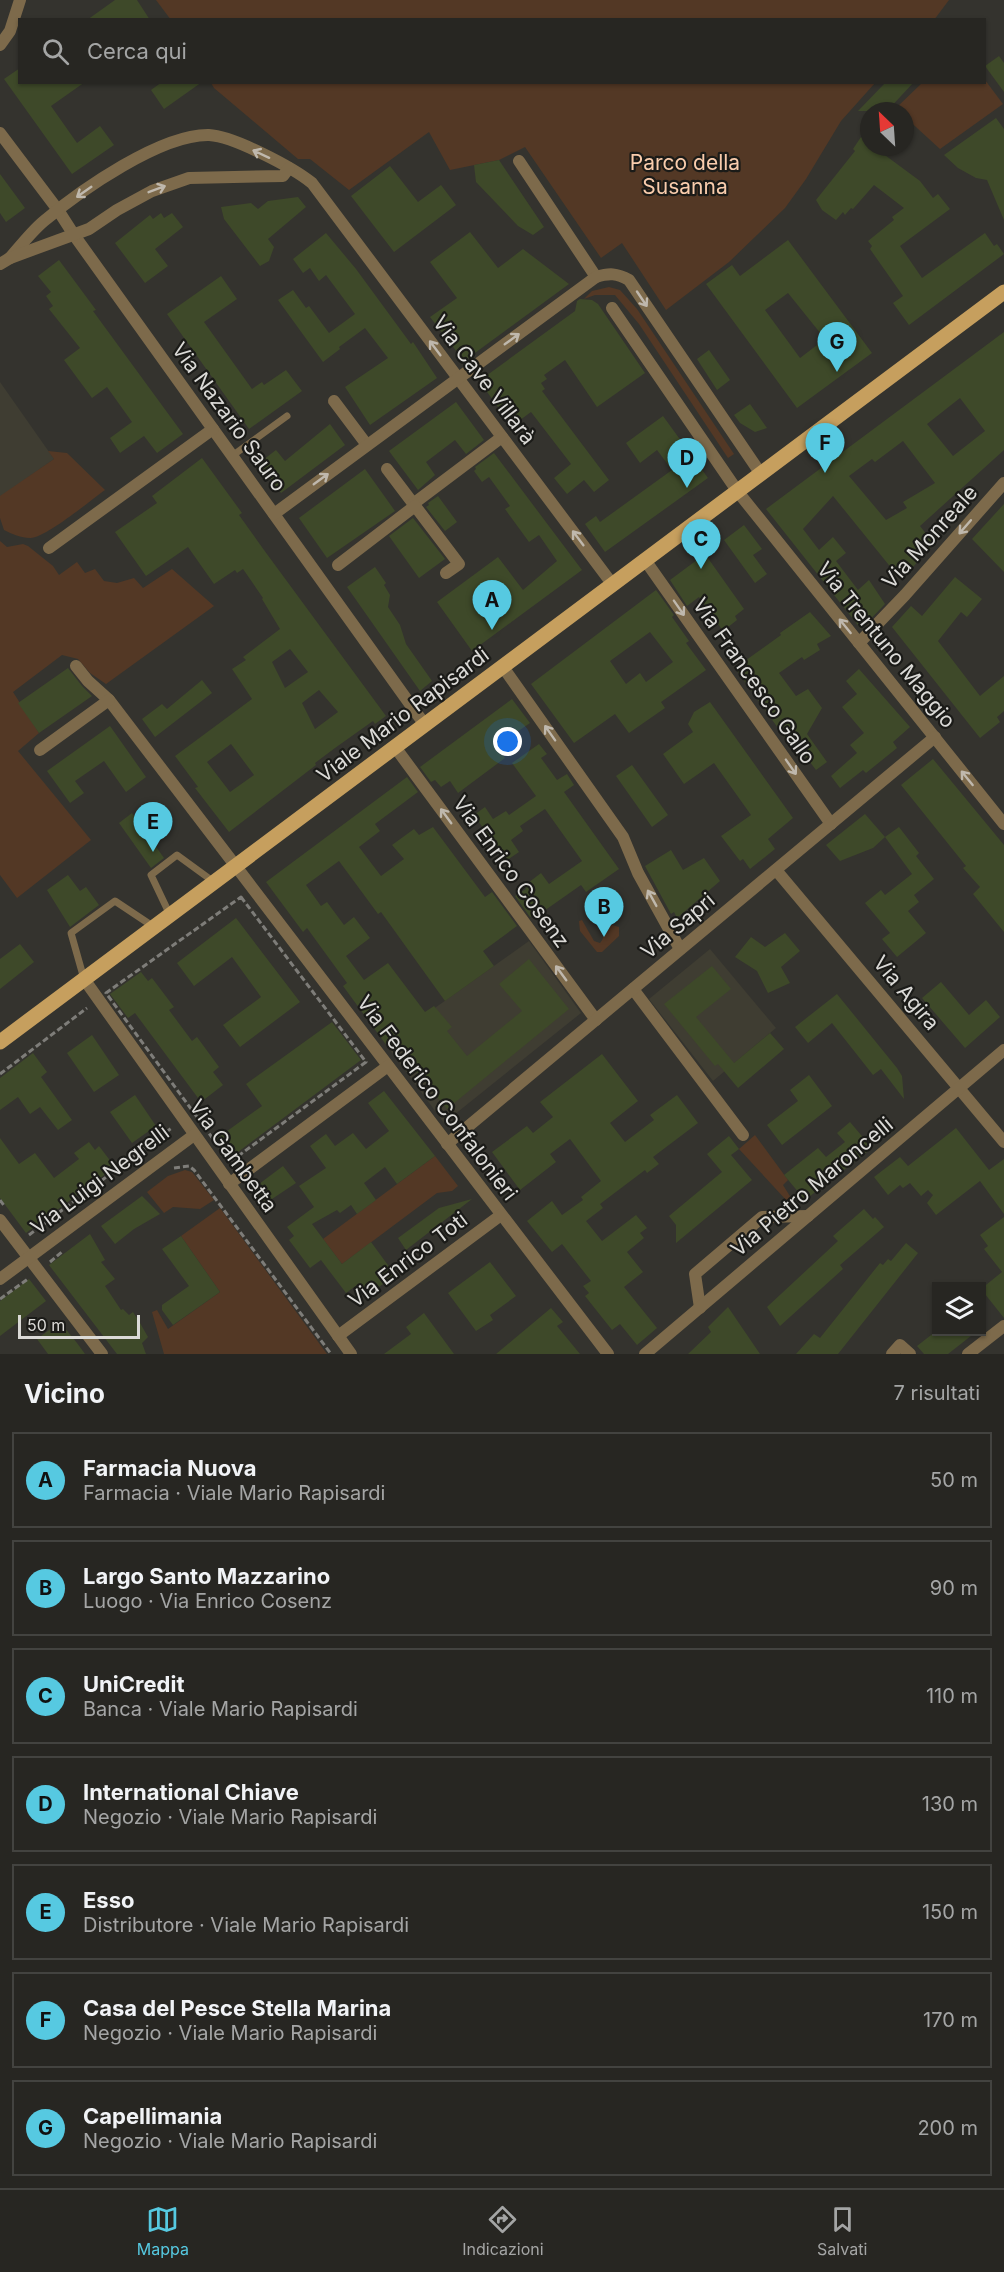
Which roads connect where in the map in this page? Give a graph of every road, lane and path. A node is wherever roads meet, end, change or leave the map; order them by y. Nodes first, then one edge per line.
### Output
1 (20, 0) edge
2 (0, 45) edge
3 (0, 134) edge
4 (519, 161) dead end
5 (289, 168) junction
6 (58, 210) junction
7 (74, 235) junction
8 (5, 261) edge
9 (596, 277) junction
10 (1004, 292) edge
11 (612, 308) dead end
12 (458, 378) junction
13 (334, 401) dead end
14 (288, 416) dead end
15 (213, 429) junction
16 (502, 437) junction
17 (367, 445) junction
18 (232, 456) junction
19 (387, 469) dead end
20 (761, 474) junction
21 (1004, 483) edge
22 (738, 492) junction
23 (414, 505) junction
24 (274, 514) junction
25 (49, 548) dead end
26 (645, 560) junction
27 (338, 565) dead end
28 (446, 573) dead end
29 (613, 585) junction
30 (859, 643) junction
31 (76, 666) dead end
32 (503, 667) junction
33 (109, 700) junction
34 (425, 724) junction
35 (935, 737) junction
36 (395, 747) junction
37 (40, 750) dead end
38 (831, 824) junction
39 (1004, 824) edge
40 (236, 866) junction
41 (776, 870) junction
42 (214, 882) junction
43 (170, 915) junction
44 (154, 927) junction
45 (680, 949) junction
46 (84, 979) junction
47 (633, 990) junction
48 (106, 993) joint
49 (91, 1005) dead end
50 (596, 1020) junction
51 (0, 1042) edge
52 (1004, 1050) edge
53 (388, 1066) junction
54 (0, 1074) edge
55 (960, 1088) junction
56 (174, 1127) dead end
57 (194, 1135) junction
58 (743, 1135) dead end
59 (1004, 1142) edge
60 (447, 1144) junction
61 (165, 1173) dead end
62 (229, 1184) junction
63 (0, 1200) edge
64 (3, 1215) edge
65 (501, 1215) junction
66 (808, 1216) junction
67 (26, 1235) dead end
68 (68, 1248) dead end
69 (28, 1257) junction
70 (47, 1264) dead end
71 (0, 1278) edge
72 (700, 1308) junction
73 (1004, 1326) edge
74 (338, 1336) junction
75 (102, 1354) edge
76 (331, 1354) edge
77 (351, 1354) edge
78 (608, 1354) edge
79 (645, 1354) edge
80 (892, 1354) edge
81 (910, 1354) edge
82 (968, 1354) edge

1 - 2 street
3 - 6 street, Via Nazario Sauro
4 - 9 street
5 -> 6 street, Via Cave Villarà
7 -> 5 street
12 -> 5 street, Via Cave Villarà
6 - 7 street, Via Nazario Sauro
6 - 8 street, Via Cave Villarà
7 - 8 street
7 - 15 street, Via Nazario Sauro
12 -> 9 street
9 -> 20 street
10 - 20 main road, Viale Mario Rapisardi
11 - 22 street, Via Trentuno Maggio
12 - 16 street, Via Cave Villarà
12 - 17 street
13 - 17 street
14 - 18 lane
15 - 18 street, Via Nazario Sauro
15 - 25 street
16 - 23 street
29 -> 16 street, Via Cave Villarà
24 -> 17 street
18 - 24 street, Via Nazario Sauro
19 - 23 street
20 - 22 main road, Viale Mario Rapisardi
21 -> 30 street, Via Monreale
22 - 26 main road, Viale Mario Rapisardi
30 -> 22 street, Via Trentuno Maggio
23 - 27 street
23 - 28 street
24 - 34 street, Via Nazario Sauro
26 - 29 main road, Viale Mario Rapisardi
26 -> 38 street, Via Francesco Gallo
29 - 32 main road, Viale Mario Rapisardi
30 - 35 street, Via Trentuno Maggio
31 - 33 street, Via Federico Confalonieri
32 - 34 main road, Viale Mario Rapisardi
45 -> 32 street
33 - 37 street
33 - 40 street, Via Federico Confalonieri
34 - 36 main road, Viale Mario Rapisardi
35 - 38 street, Via Sapri
39 -> 35 street, Via Trentuno Maggio
36 - 40 main road, Viale Mario Rapisardi
50 -> 36 street, Via Enrico Cosenz
38 - 41 street, Via Sapri
40 - 42 main road, Viale Mario Rapisardi
40 - 53 street, Via Federico Confalonieri
41 - 45 street, Via Sapri
41 - 55 street, Via Agira
42 - 43 main road, Viale Mario Rapisardi
42 - 43 lane
43 - 44 main road, Viale Mario Rapisardi
44 - 46 main road, Viale Mario Rapisardi
44 - 46 lane
45 - 47 street, Via Sapri
46 - 51 main road, Viale Mario Rapisardi
46 - 57 street, Via Gambetta
47 - 50 street, Via Sapri
47 - 58 street
48 - 48 path
49 - 54 path
50 - 60 street, Via Sapri
52 - 55 street, Via Pietro Maroncelli
53 - 60 street, Via Federico Confalonieri
53 - 62 street
55 - 59 street, Via Agira
55 - 66 street, Via Pietro Maroncelli
56 - 67 path
57 - 62 street, Via Gambetta
57 - 69 street, Via Luigi Negrelli
60 - 65 street, Via Federico Confalonieri
61 - 76 path
62 - 74 street, Via Gambetta
63 - 64 path
64 - 69 street
65 - 74 street, Via Enrico Toti
65 - 78 street, Via Federico Confalonieri
66 - 72 street, Via Pietro Maroncelli
66 - 72 street
68 - 70 path
69 - 71 street, Via Luigi Negrelli
69 - 75 street
72 - 79 street, Via Pietro Maroncelli
73 - 82 street
74 - 77 street, Via Gambetta
80 - 81 street

